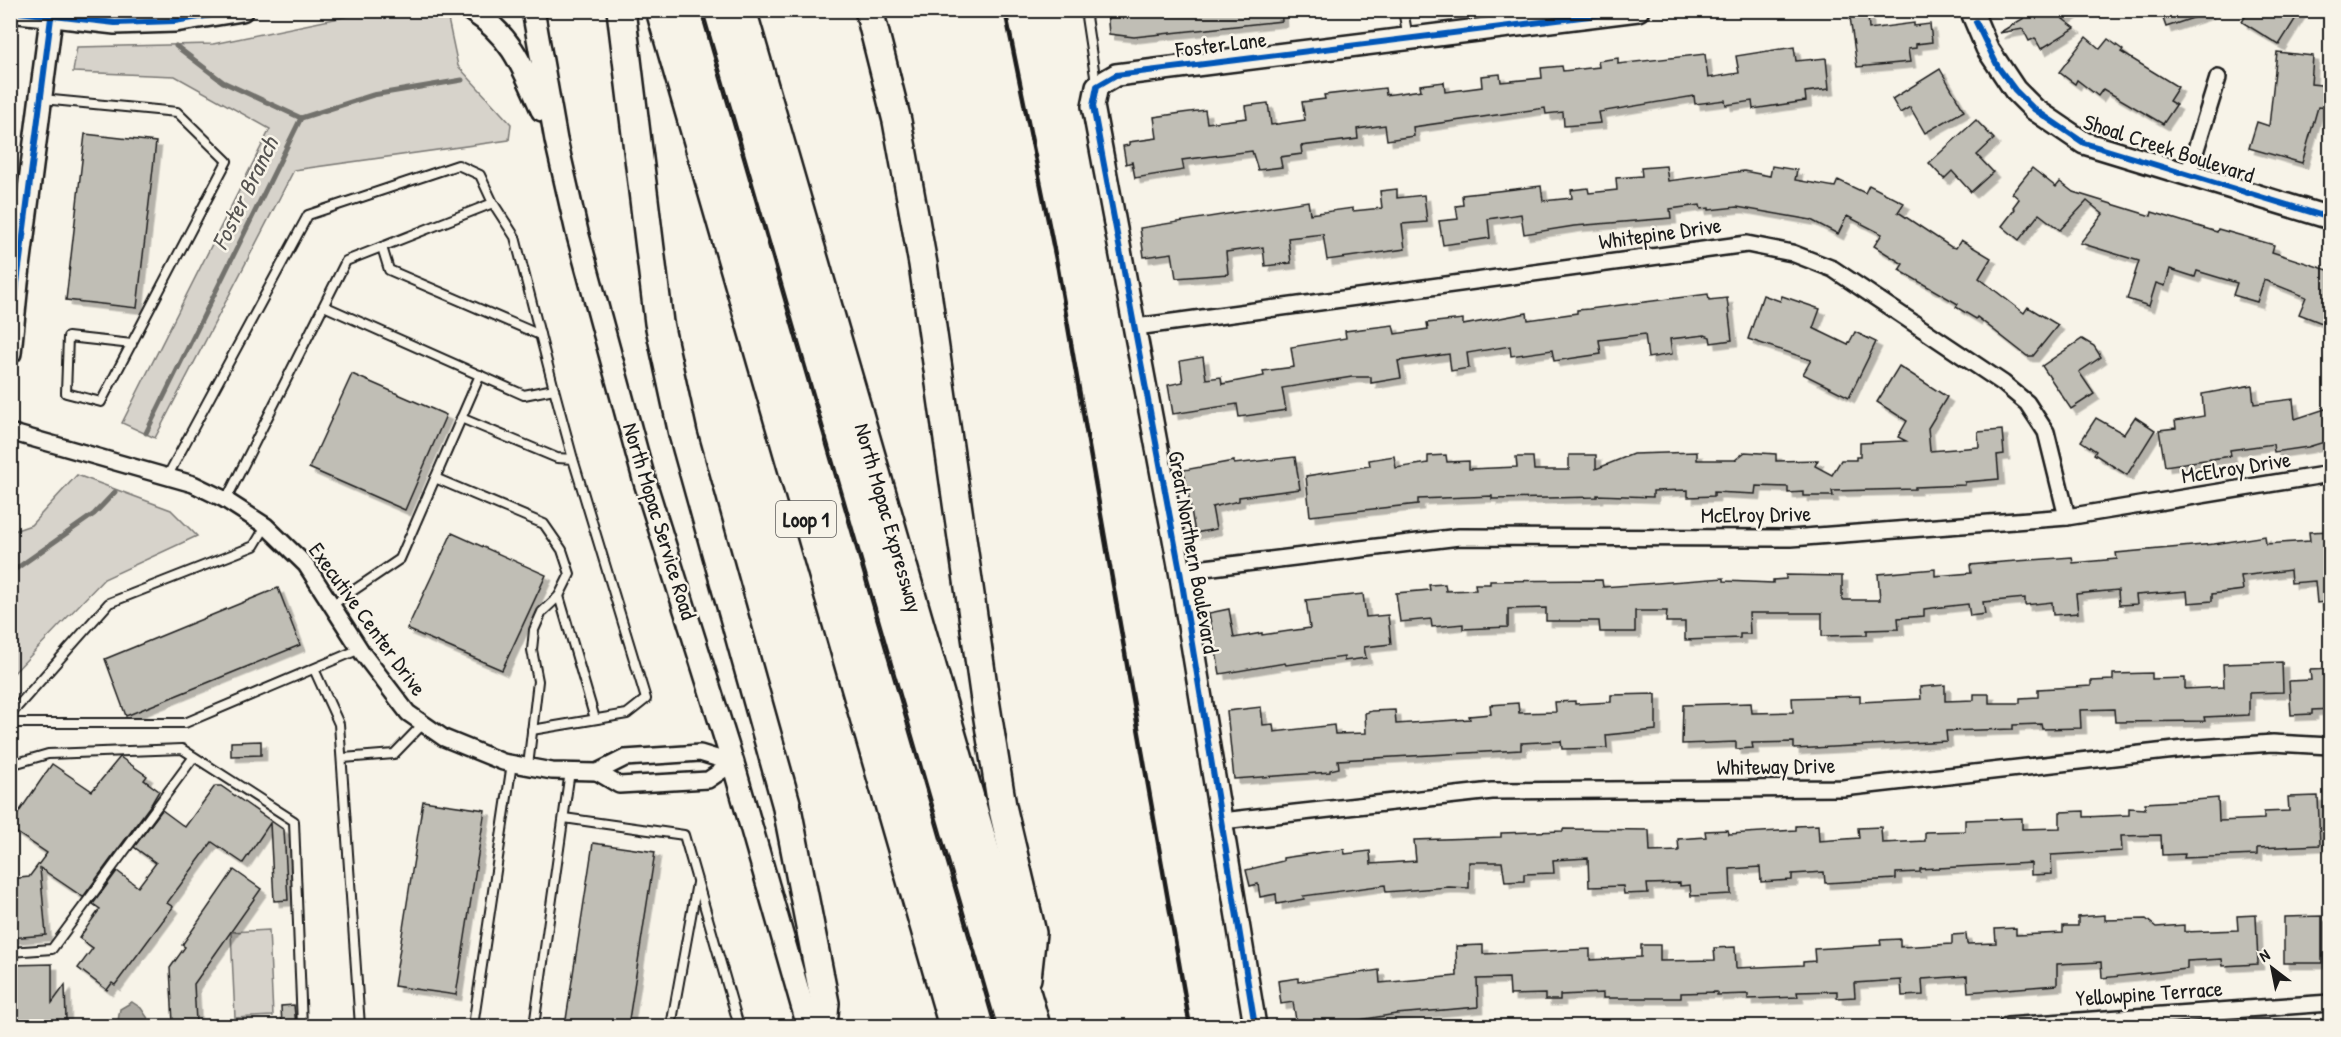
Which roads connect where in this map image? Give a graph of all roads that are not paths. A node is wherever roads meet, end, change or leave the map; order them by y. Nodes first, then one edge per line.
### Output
1 (243, 10) edge
2 (471, 10) edge
3 (533, 10) edge
4 (621, 10) edge
5 (660, 10) edge
6 (685, 10) edge
7 (718, 10) edge
8 (742, 10) edge
9 (869, 10) edge
10 (1085, 10) edge
11 (1403, 10) edge
12 (1638, 10) edge
13 (1971, 10) edge
14 (10, 11) edge
15 (52, 14) edge
16 (1408, 40) junction
17 (2218, 78) dead end
18 (1097, 86) junction
19 (40, 99) junction
20 (556, 140) junction
21 (2188, 175) junction
22 (493, 204) junction
23 (2331, 218) edge
24 (382, 247) junction
25 (324, 306) junction
26 (1136, 327) junction
27 (540, 335) junction
28 (132, 344) junction
29 (10, 353) edge
30 (480, 375) junction
31 (554, 389) junction
32 (461, 418) junction
33 (10, 432) edge
34 (573, 459) junction
35 (2331, 474) edge
36 (167, 477) junction
37 (435, 478) junction
38 (226, 500) junction
39 (2067, 517) junction
40 (266, 526) junction
41 (1180, 571) junction
42 (559, 596) junction
43 (332, 605) junction
44 (360, 649) junction
45 (314, 669) junction
46 (10, 715) edge
47 (595, 719) junction
48 (10, 723) edge
49 (423, 724) junction
50 (532, 730) junction
51 (2331, 746) edge
52 (193, 758) junction
53 (343, 758) junction
54 (512, 763) junction
55 (734, 763) junction
56 (10, 765) edge
57 (528, 766) junction
58 (570, 771) junction
59 (597, 772) junction
60 (564, 818) junction
61 (1222, 821) junction
62 (698, 882) junction
63 (10, 952) edge
64 (1026, 994) junction
65 (2331, 1003) edge
66 (302, 1026) edge
67 (360, 1026) edge
68 (473, 1026) edge
69 (534, 1026) edge
70 (671, 1026) edge
71 (739, 1026) edge
72 (808, 1026) edge
73 (823, 1026) edge
74 (953, 1026) edge
75 (979, 1026) edge
76 (1012, 1026) edge
77 (1036, 1026) edge
78 (1255, 1026) edge
79 (2007, 1026) edge

1 - 15 street
2 - 20 street
3 - 20 street, North Mopac Service Road
4 - 73 highway
5 - 74 highway, Loop 1
6 - 75 highway
7 - 76 highway
8 - 64 highway, North Mopac Expressway
9 - 64 highway
10 - 18 lane
11 - 16 lane
12 - 16 street, Foster Lane
13 - 21 street, Shoal Creek Boulevard
14 - 15 street
15 - 19 street
16 - 18 street, Foster Lane
17 - 21 street
18 - 26 street, Great Northern Boulevard
19 - 28 lane
19 - 29 street
20 - 55 street, North Mopac Service Road
21 - 23 street, Shoal Creek Boulevard
22 - 24 lane
22 - 27 lane
22 - 36 lane
24 - 25 lane
24 - 27 lane
25 - 30 lane
25 - 38 lane
26 - 39 street, Whitepine Drive
26 - 41 street, Great Northern Boulevard
27 - 31 lane
28 - 28 lane
30 - 31 lane
30 - 32 lane
31 - 34 lane
32 - 34 lane
32 - 37 lane
33 - 36 street, Executive Center Drive
34 - 47 lane
35 - 39 street, McElroy Drive
36 - 38 street, Executive Center Drive
37 - 42 lane
37 - 43 lane
38 - 40 street, Executive Center Drive
39 - 41 street, McElroy Drive
40 - 43 street, Executive Center Drive
40 - 46 lane
41 - 61 street, Great Northern Boulevard
42 - 47 lane
42 - 50 lane
43 - 44 street, Executive Center Drive
44 - 45 lane
44 - 49 street, Executive Center Drive
45 - 48 lane
45 - 53 lane
47 - 50 lane
49 - 53 lane
49 - 54 street, Executive Center Drive
50 - 57 lane
51 - 61 street, Whiteway Drive
52 - 56 lane
52 - 63 lane
52 - 66 lane
53 - 67 lane
54 - 57 street, Executive Center Drive
54 - 68 lane
55 - 59 street, Executive Center Drive
55 - 59 street, Executive Center Drive
55 - 72 street, North Mopac Service Road
57 - 58 street, Executive Center Drive
58 - 59 street, Executive Center Drive
58 - 60 lane
60 - 62 lane
60 - 69 lane
61 - 78 street, Great Northern Boulevard
62 - 70 lane
62 - 71 lane
64 - 77 highway, North Mopac Expressway
65 - 79 street, Yellowpine Terrace

